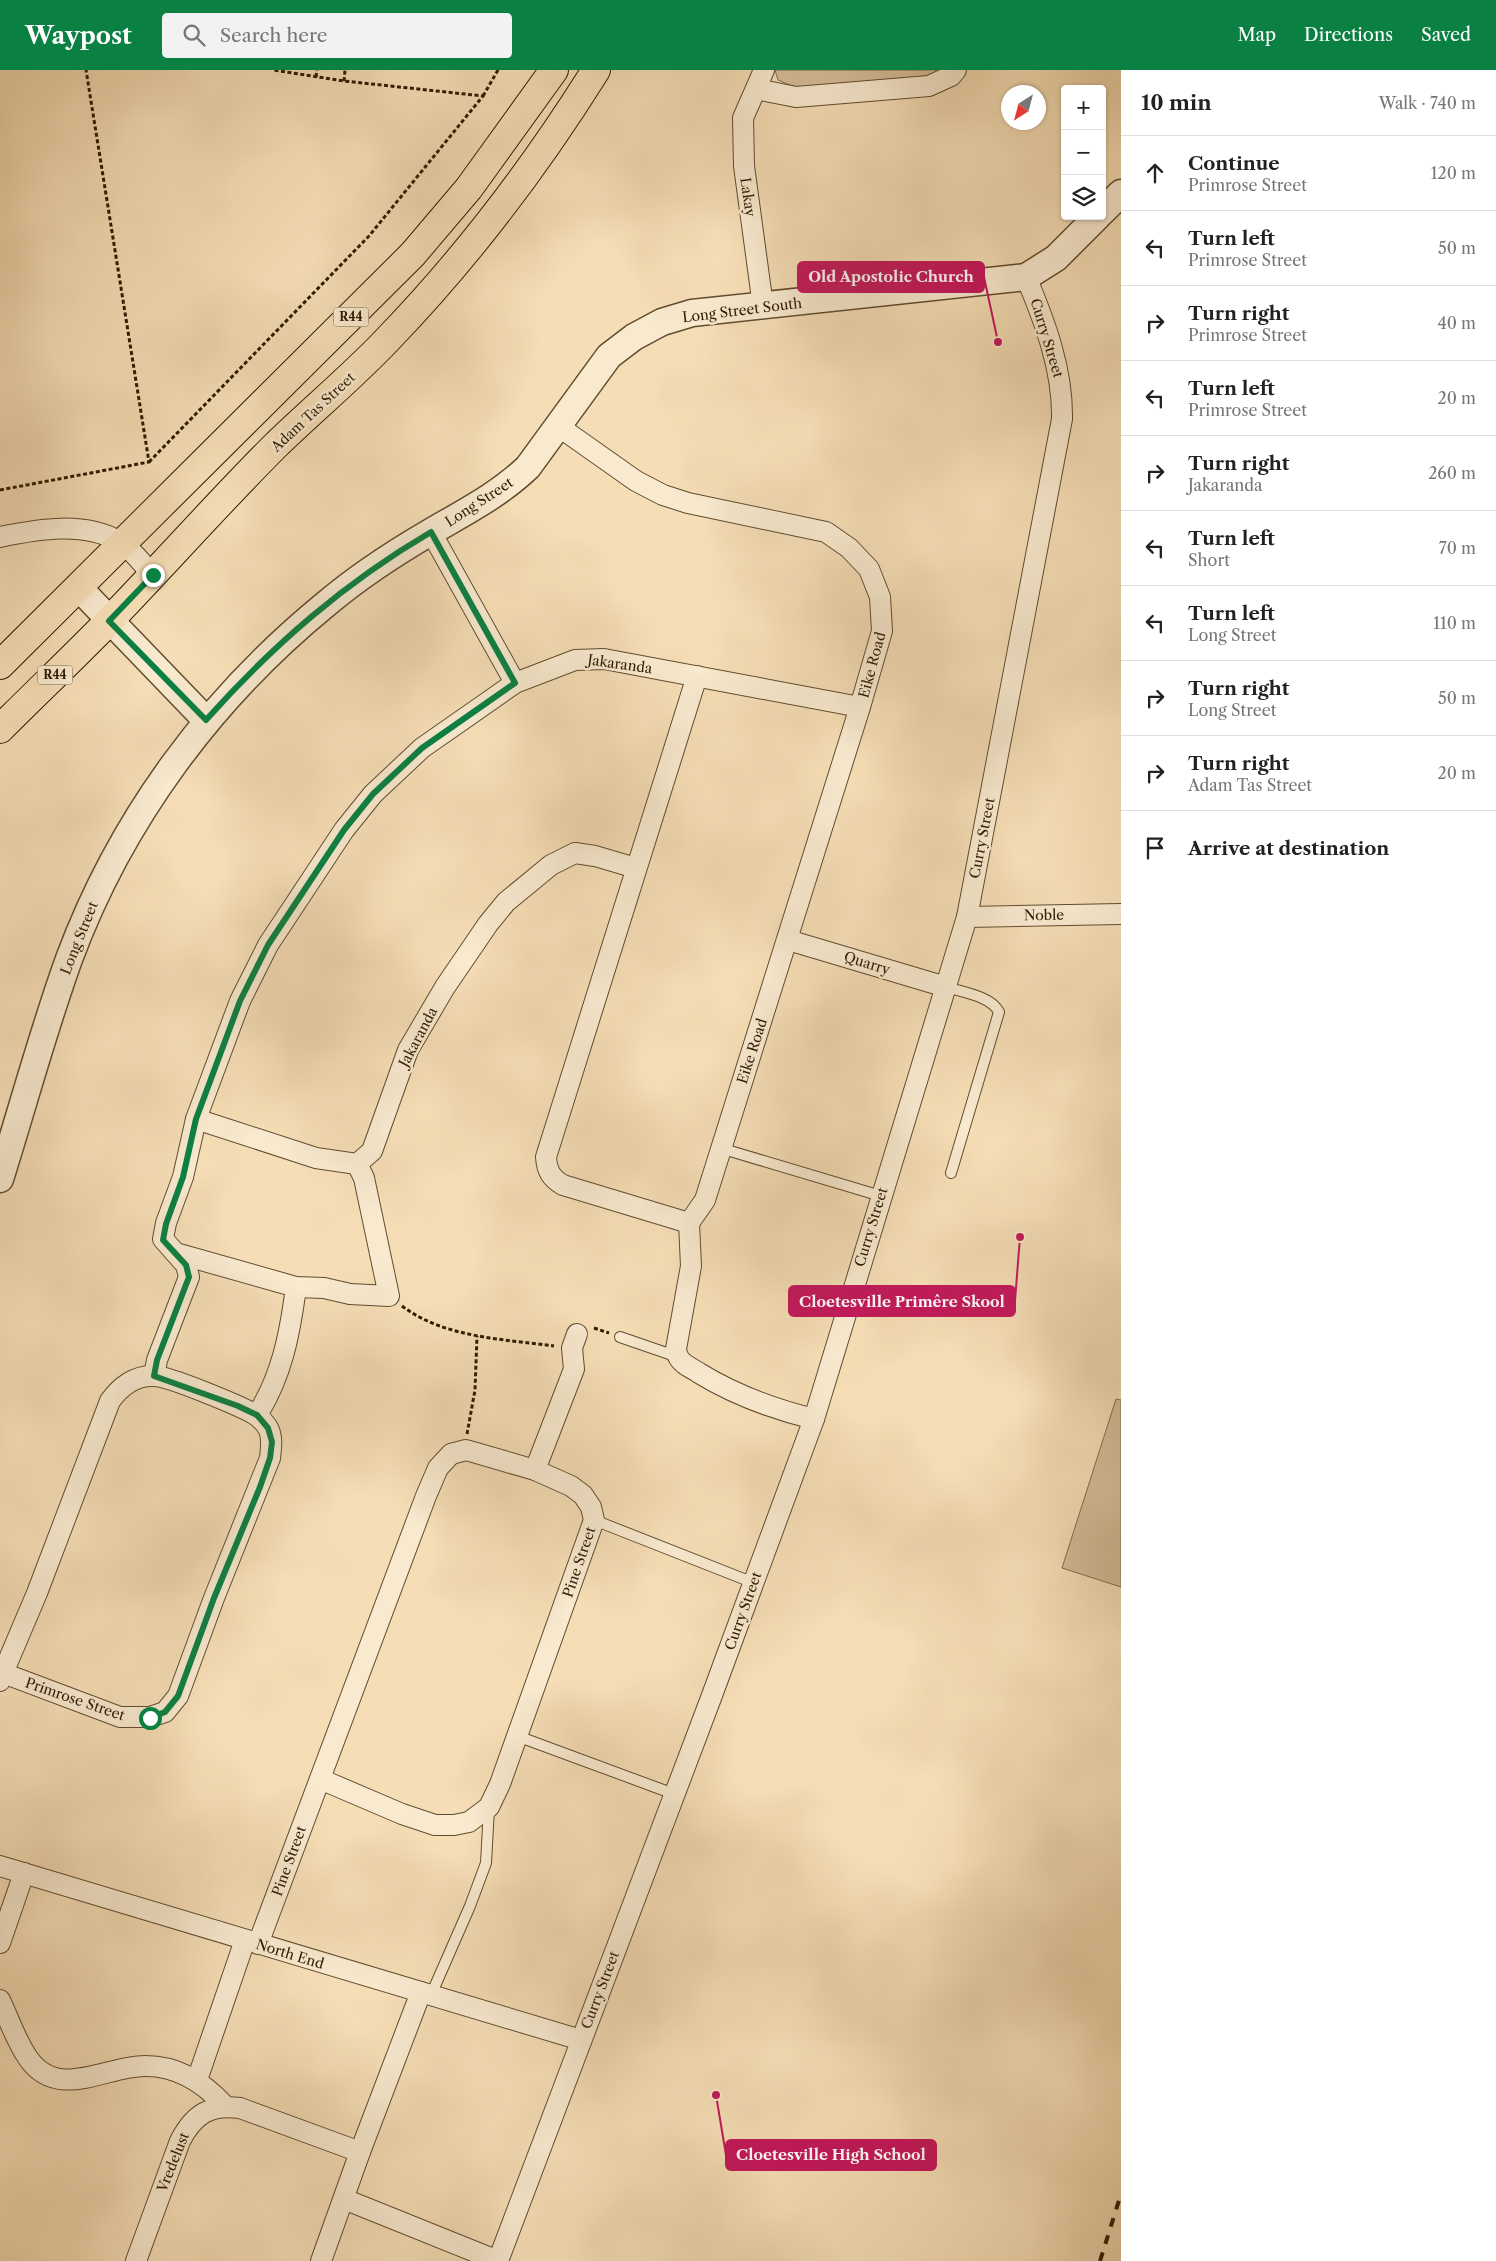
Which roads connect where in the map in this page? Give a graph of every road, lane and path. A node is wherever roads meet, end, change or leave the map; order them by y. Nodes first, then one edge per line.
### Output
1 (86, 70) edge
2 (273, 70) edge
3 (317, 70) edge
4 (345, 70) edge
5 (498, 70) edge
6 (554, 70) edge
7 (596, 70) edge
8 (764, 70) edge
9 (956, 70) edge
10 (316, 77) junction
11 (344, 81) junction
12 (756, 89) junction
13 (483, 96) junction
14 (1121, 193) edge
15 (1106, 208) edge
16 (1094, 220) edge
17 (1026, 277) junction
18 (763, 306) junction
19 (558, 426) junction
20 (149, 462) junction
21 (0, 490) edge
22 (431, 532) junction
23 (0, 537) edge
24 (122, 542) junction
25 (153, 575) junction
26 (78, 587) junction
27 (109, 621) junction
28 (0, 665) edge
29 (697, 676) junction
30 (515, 683) junction
31 (860, 707) junction
32 (206, 720) junction
33 (0, 729) edge
34 (636, 868) junction
35 (1121, 914) edge
36 (967, 917) junction
37 (788, 940) junction
38 (946, 987) junction
39 (196, 1119) junction
40 (720, 1148) junction
41 (357, 1164) junction
42 (951, 1174) dead end
43 (0, 1179) edge
44 (880, 1196) junction
45 (689, 1223) junction
46 (176, 1253) junction
47 (296, 1287) junction
48 (389, 1296) junction
49 (477, 1336) junction
50 (580, 1336) junction
51 (620, 1337) joint
52 (678, 1357) junction
53 (154, 1376) junction
54 (257, 1415) junction
55 (814, 1419) junction
56 (466, 1450) junction
57 (535, 1470) junction
58 (594, 1520) junction
59 (754, 1583) junction
60 (1, 1677) edge
61 (517, 1736) junction
62 (320, 1779) junction
63 (674, 1794) junction
64 (489, 1808) junction
65 (0, 1866) edge
66 (24, 1874) junction
67 (0, 1939) edge
68 (251, 1942) junction
69 (426, 1993) junction
70 (0, 2000) edge
71 (581, 2040) junction
72 (197, 2080) junction
73 (225, 2106) junction
74 (360, 2152) junction
75 (344, 2198) junction
76 (136, 2261) edge
77 (321, 2261) edge
78 (498, 2261) edge

1 - 20 path
2 - 10 path
3 - 10 path
4 - 11 path
5 - 13 path
6 - 24 main road, R44
7 - 25 main road, Adam Tas Street / R44
8 - 12 street, Lakay
9 - 12 street
10 - 11 path
11 - 13 path
12 - 18 street, Lakay
13 - 20 path
14 - 15 street
16 - 17 street, Long Street South
17 - 18 street, Long Street South
17 - 36 street, Curry Street
18 - 19 street, Long Street South
19 - 22 street, Long Street
19 - 31 street, Eike Road
20 - 21 path
22 - 30 street
22 - 32 street, Long Street
23 - 24 street
24 - 25 street
24 - 26 main road, R44
25 - 27 main road, Adam Tas Street / R44
26 - 27 street
26 - 28 main road, R44
27 - 32 street
27 - 33 main road, Adam Tas Street / R44
29 - 30 street, Jakaranda
29 - 31 street, Jakaranda
29 - 34 street
30 - 39 street, Jakaranda
31 - 37 street, Eike Road
32 - 43 street, Long Street
34 - 41 street, Jakaranda
34 - 45 street
35 - 36 street, Noble
36 - 38 street, Curry Street
37 - 38 street, Quarry
37 - 40 street, Eike Road
38 - 42 lane
38 - 44 street, Curry Street
39 - 41 street
39 - 46 street, Jakaranda
40 - 44 lane
40 - 45 street, Eike Road
41 - 48 street
44 - 55 street, Curry Street
45 - 52 street
46 - 47 street
46 - 53 street
47 - 48 street
47 - 54 street
48 - 49 path
49 - 50 path
49 - 56 path
50 - 51 path
50 - 57 street
51 - 52 lane
52 - 55 street
53 - 54 street
53 - 60 street, Primrose Street
54 - 60 street, Primrose Street
55 - 59 street, Curry Street
56 - 57 street, Pine Street
56 - 62 street, Pine Street
57 - 58 street, Pine Street
58 - 59 lane
58 - 61 street, Pine Street
59 - 63 street, Curry Street
61 - 63 lane
61 - 64 street, Pine Street
62 - 64 street
62 - 68 street, Pine Street
63 - 71 street, Curry Street
64 - 69 lane
65 - 66 street, North End
66 - 67 street
66 - 68 street, North End
68 - 69 street, North End
68 - 72 street, Pine Street
69 - 71 street, North End
69 - 74 street
70 - 72 street
71 - 78 street, Curry Street
72 - 73 street
73 - 74 street
73 - 76 street, Vredelust
74 - 75 street
75 - 77 street
75 - 78 street

